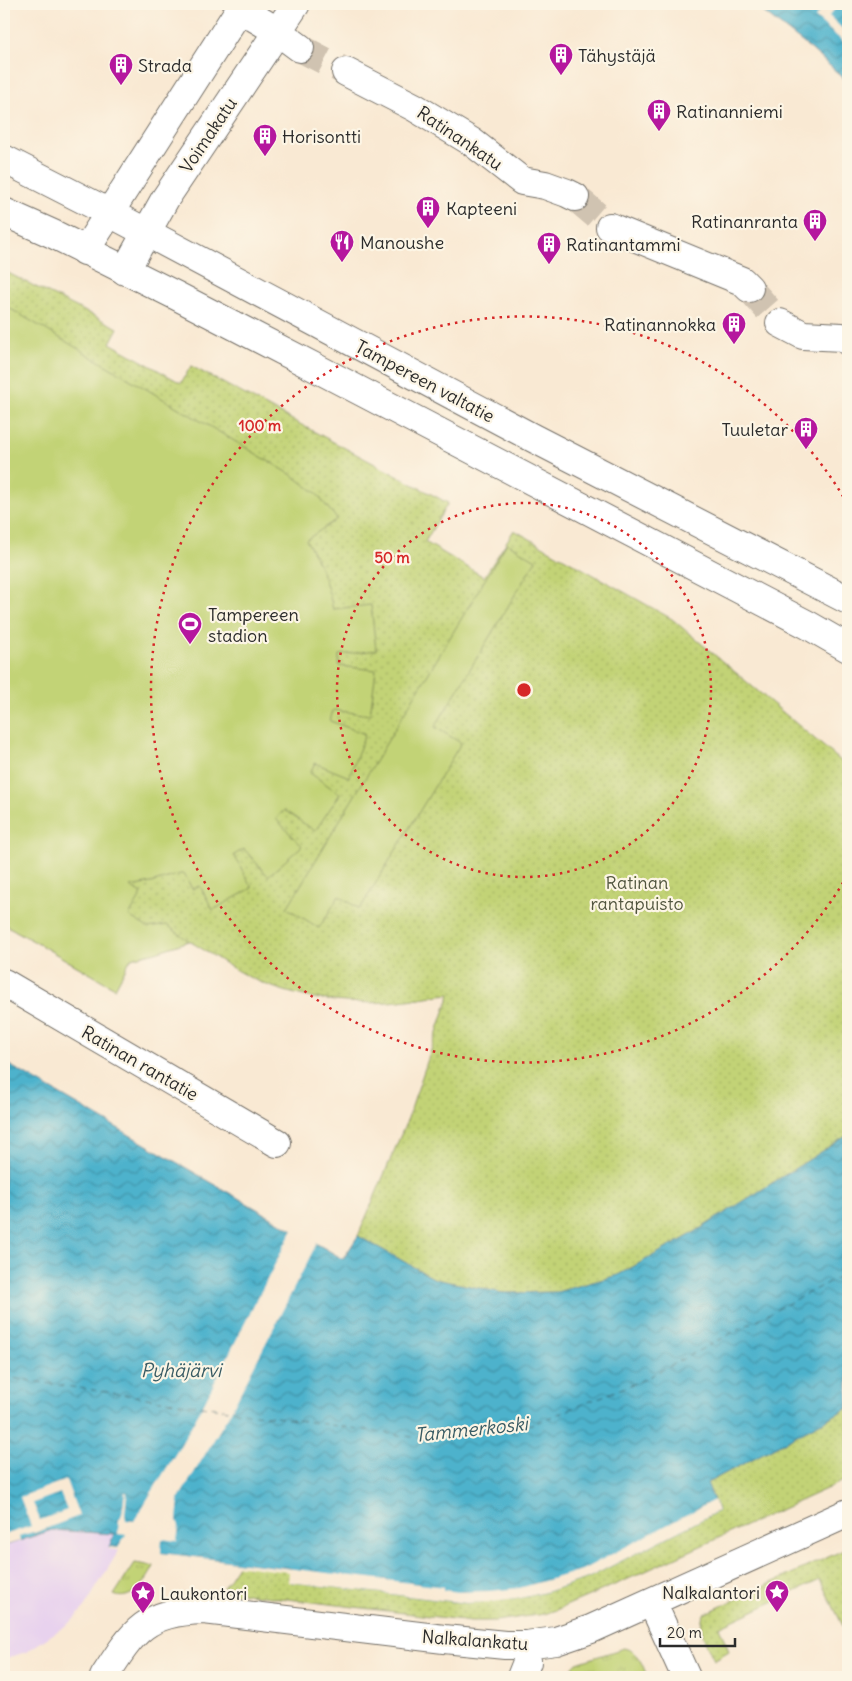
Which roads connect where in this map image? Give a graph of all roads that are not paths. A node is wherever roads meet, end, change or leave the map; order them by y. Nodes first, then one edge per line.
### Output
1 (296, 4) edge
2 (241, 6) edge
3 (277, 31) junction
4 (300, 48) tunnel mouth
5 (346, 72) tunnel mouth
6 (4, 159) edge
7 (575, 197) tunnel mouth
8 (4, 212) edge
9 (108, 212) junction
10 (610, 227) tunnel mouth
11 (146, 232) junction
12 (85, 251) junction
13 (125, 271) junction
14 (749, 288) tunnel mouth
15 (780, 323) tunnel mouth
16 (848, 341) edge
17 (848, 600) edge
18 (848, 648) edge
19 (4, 984) edge
20 (277, 1143) dead end
21 (848, 1513) edge
22 (652, 1602) junction
23 (526, 1645) junction
24 (104, 1677) edge
25 (520, 1677) edge
26 (686, 1677) edge

1 - 3 street, Voimakatu
2 - 3 street
2 - 9 street
3 - 4 street
3 - 11 street, Voimakatu
5 - 7 street, Ratinankatu
6 - 9 street, Tampereen valtatie
8 - 12 street
9 - 11 street, Tampereen valtatie
9 - 12 street
10 - 14 street
11 - 13 street, Voimakatu
11 - 17 street, Tampereen valtatie
12 - 13 street
13 - 18 street
15 - 16 street
19 - 20 street, Ratinan rantatie
21 - 22 street, Nalkalankatu
22 - 23 street, Nalkalankatu
22 - 26 street
23 - 24 street, Nalkalankatu
23 - 25 street

